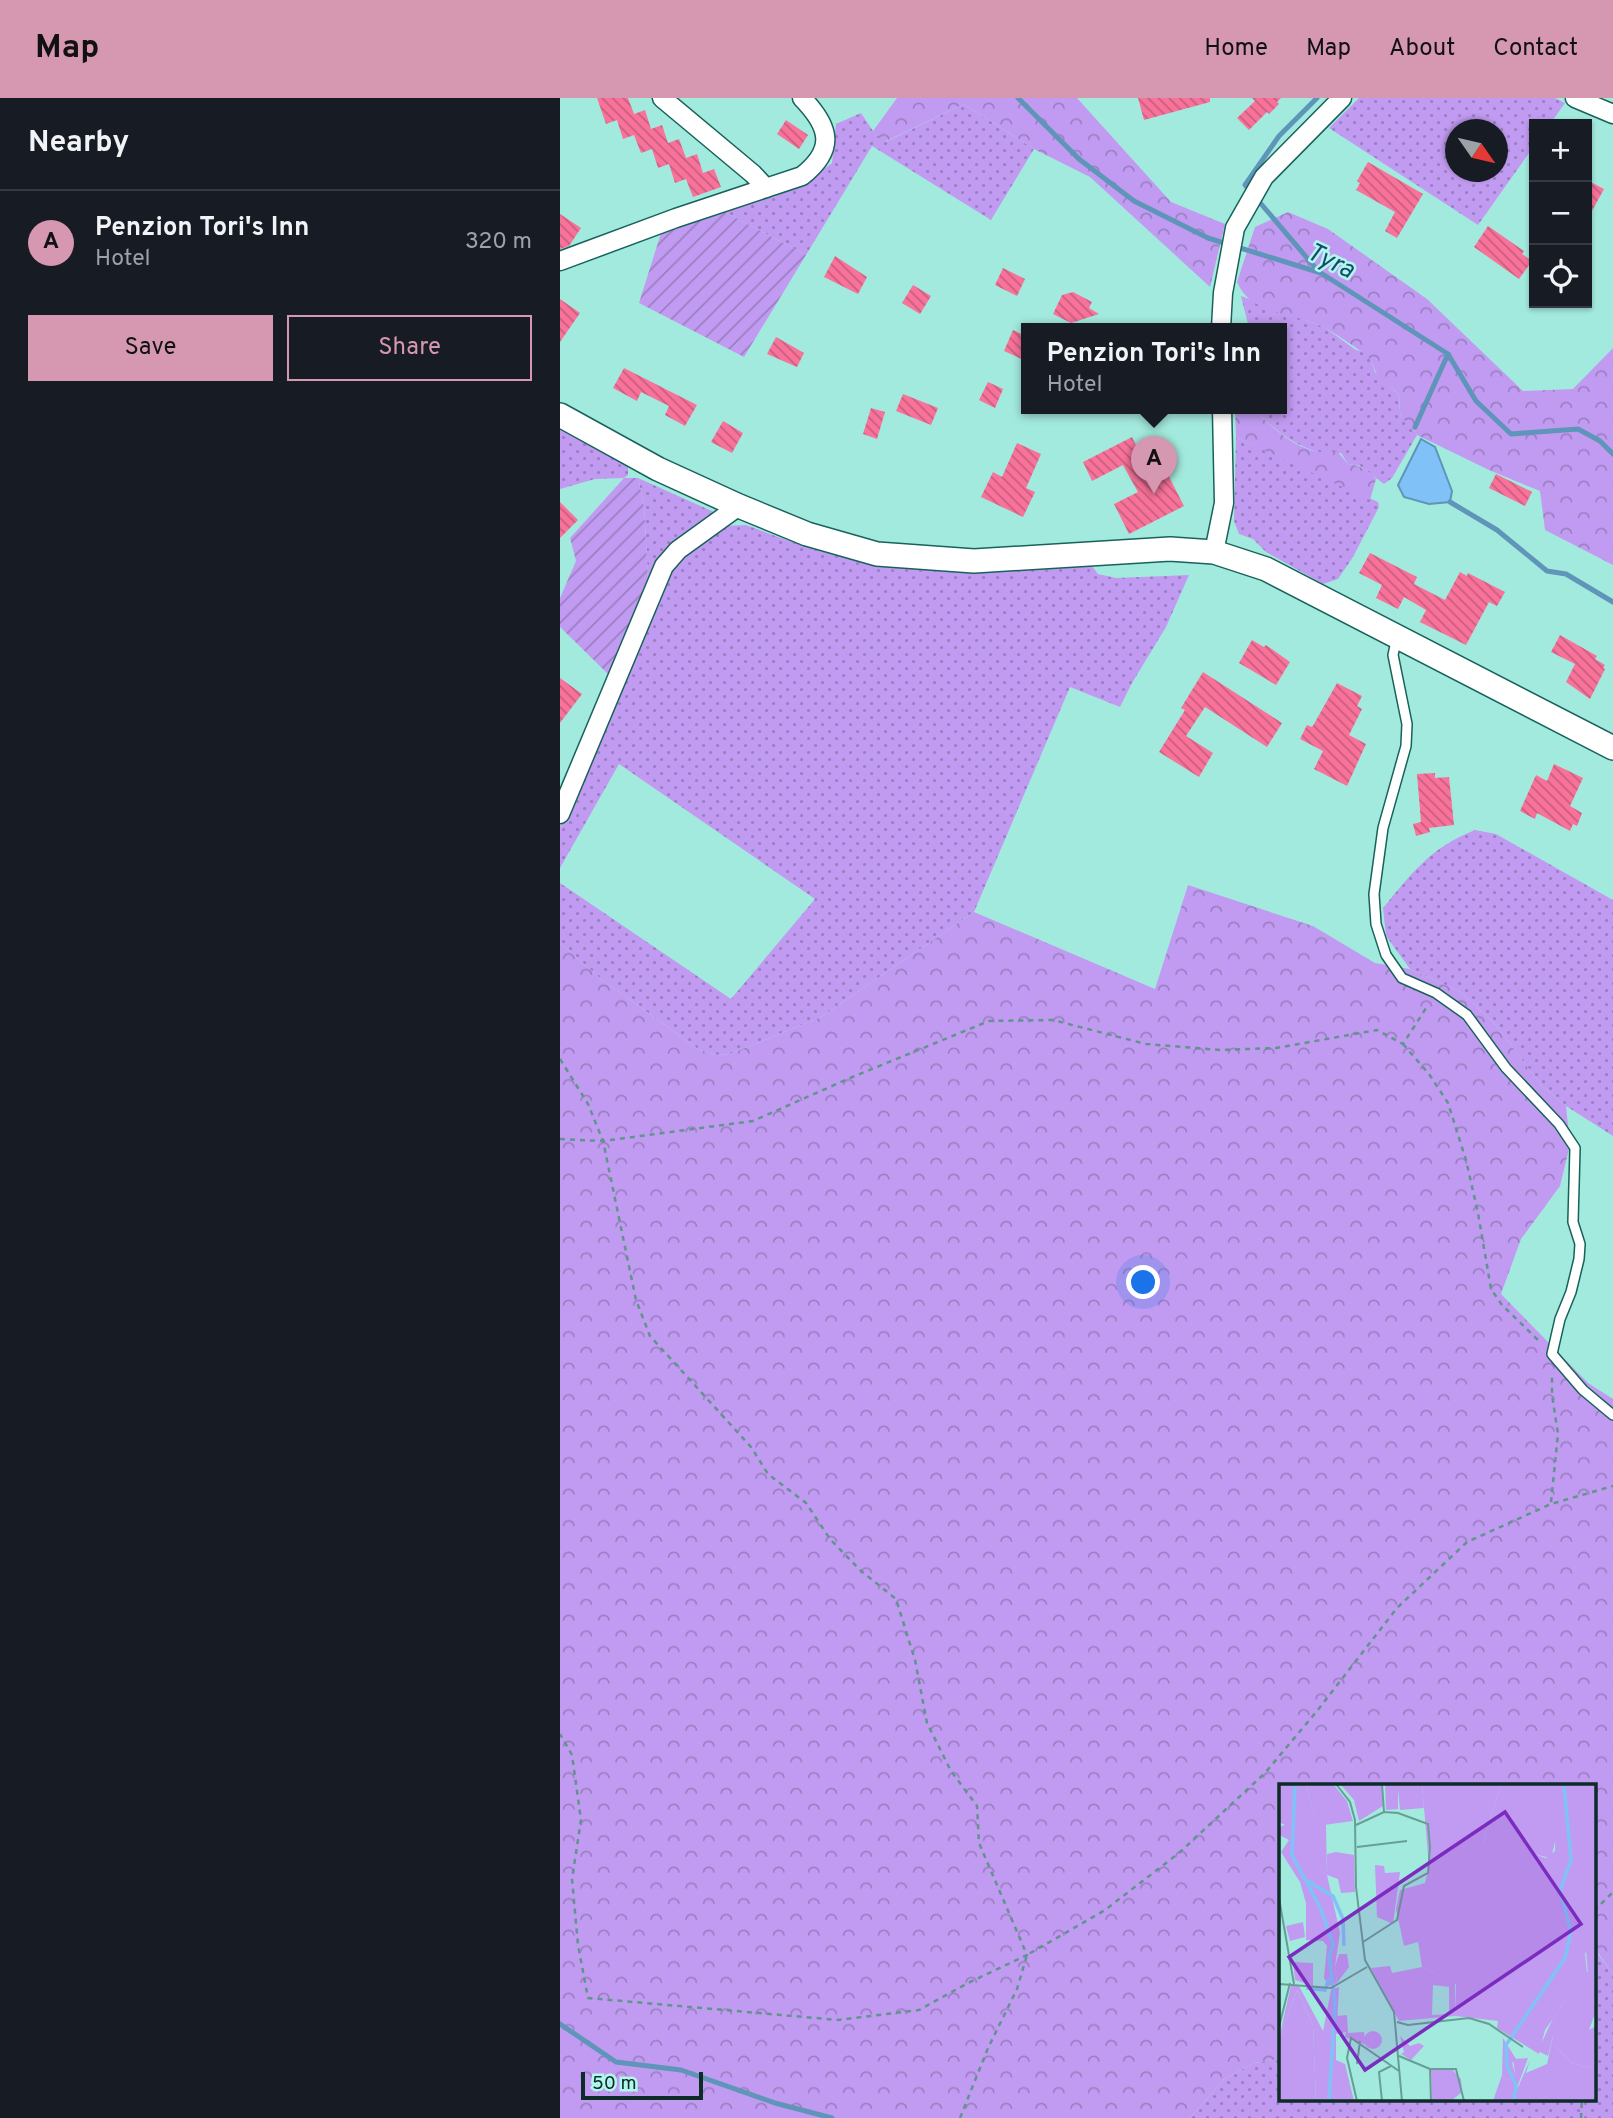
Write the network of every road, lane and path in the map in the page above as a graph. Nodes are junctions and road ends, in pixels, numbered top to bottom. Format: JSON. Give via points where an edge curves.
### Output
{"nodes":[{"id":1,"x":662,"y":98,"type":"edge"},
{"id":2,"x":802,"y":98,"type":"edge"},
{"id":3,"x":1342,"y":98,"type":"edge"},
{"id":4,"x":1575,"y":98,"type":"edge"},
{"id":5,"x":1613,"y":114,"type":"edge"},
{"id":6,"x":766,"y":188,"type":"junction"},
{"id":7,"x":560,"y":261,"type":"edge"},
{"id":8,"x":1221,"y":323,"type":"edge"},
{"id":9,"x":1222,"y":414,"type":"edge"},
{"id":10,"x":560,"y":415,"type":"edge"},
{"id":11,"x":739,"y":506,"type":"junction"},
{"id":12,"x":1214,"y":552,"type":"junction"},
{"id":13,"x":1397,"y":636,"type":"junction"},
{"id":14,"x":1613,"y":748,"type":"edge"},
{"id":15,"x":560,"y":814,"type":"edge"},
{"id":16,"x":1436,"y":993,"type":"junction"},
{"id":17,"x":1403,"y":1044,"type":"junction"},
{"id":18,"x":560,"y":1059,"type":"edge"},
{"id":19,"x":560,"y":1139,"type":"edge"},
{"id":20,"x":603,"y":1141,"type":"junction"},
{"id":21,"x":1552,"y":1354,"type":"junction"},
{"id":22,"x":1613,"y":1415,"type":"edge"},
{"id":23,"x":1613,"y":1486,"type":"edge"},
{"id":24,"x":1551,"y":1504,"type":"junction"},
{"id":25,"x":560,"y":1734,"type":"edge"},
{"id":26,"x":1613,"y":1892,"type":"edge"},
{"id":27,"x":1596,"y":1909,"type":"edge"},
{"id":28,"x":1027,"y":1955,"type":"junction"},
{"id":29,"x":1582,"y":2100,"type":"edge"},
{"id":30,"x":960,"y":2118,"type":"edge"},
{"id":31,"x":1581,"y":2118,"type":"edge"}],
"edges":[{"from":1,"to":6,"type":"street"},
{"from":2,"to":6,"type":"street","via":[[817,114],[826,140],[824,151],[802,176]]},
{"from":3,"to":8,"type":"street","via":[[1264,177],[1235,228]]},
{"from":4,"to":5,"type":"street"},
{"from":6,"to":7,"type":"street"},
{"from":9,"to":12,"type":"street","via":[[1224,503]]},
{"from":10,"to":11,"type":"street","via":[[658,469]]},
{"from":11,"to":12,"type":"street","via":[[807,534],[877,554],[974,561],[1170,549]]},
{"from":11,"to":15,"type":"street","via":[[678,550],[664,566]]},
{"from":12,"to":13,"type":"street","via":[[1266,569]]},
{"from":13,"to":14,"type":"street"},
{"from":13,"to":16,"type":"lane","via":[[1393,655],[1407,724],[1406,746],[1383,828],[1374,894],[1376,924],[1386,955],[1402,978]]},
{"from":16,"to":17,"type":"path"},
{"from":16,"to":21,"type":"lane","via":[[1467,1015],[1575,1148],[1573,1222],[1579,1259]]},
{"from":17,"to":20,"type":"path","via":[[1377,1030],[1276,1048],[1221,1050],[1146,1044],[1053,1020],[989,1021],[753,1121]]},
{"from":17,"to":21,"type":"path","via":[[1448,1103],[1466,1160],[1491,1289]]},
{"from":18,"to":20,"type":"path","via":[[589,1104]]},
{"from":19,"to":20,"type":"path"},
{"from":20,"to":28,"type":"path","via":[[635,1300],[650,1336],[751,1447],[768,1474],[806,1503],[830,1539],[896,1599],[915,1660],[927,1723],[951,1771],[977,1806],[979,1843]]},
{"from":21,"to":22,"type":"lane","via":[[1583,1390]]},
{"from":21,"to":24,"type":"path","via":[[1558,1434]]},
{"from":23,"to":24,"type":"path"},
{"from":24,"to":28,"type":"path","via":[[1466,1542],[1397,1608],[1265,1773],[1179,1853],[1105,1910]]},
{"from":25,"to":28,"type":"path","via":[[572,1755],[581,1820],[572,1879],[588,1998],[838,2020],[919,2010]]},
{"from":26,"to":27,"type":"path"},
{"from":28,"to":30,"type":"path","via":[[1017,1989]]},
{"from":29,"to":31,"type":"path"}]}
